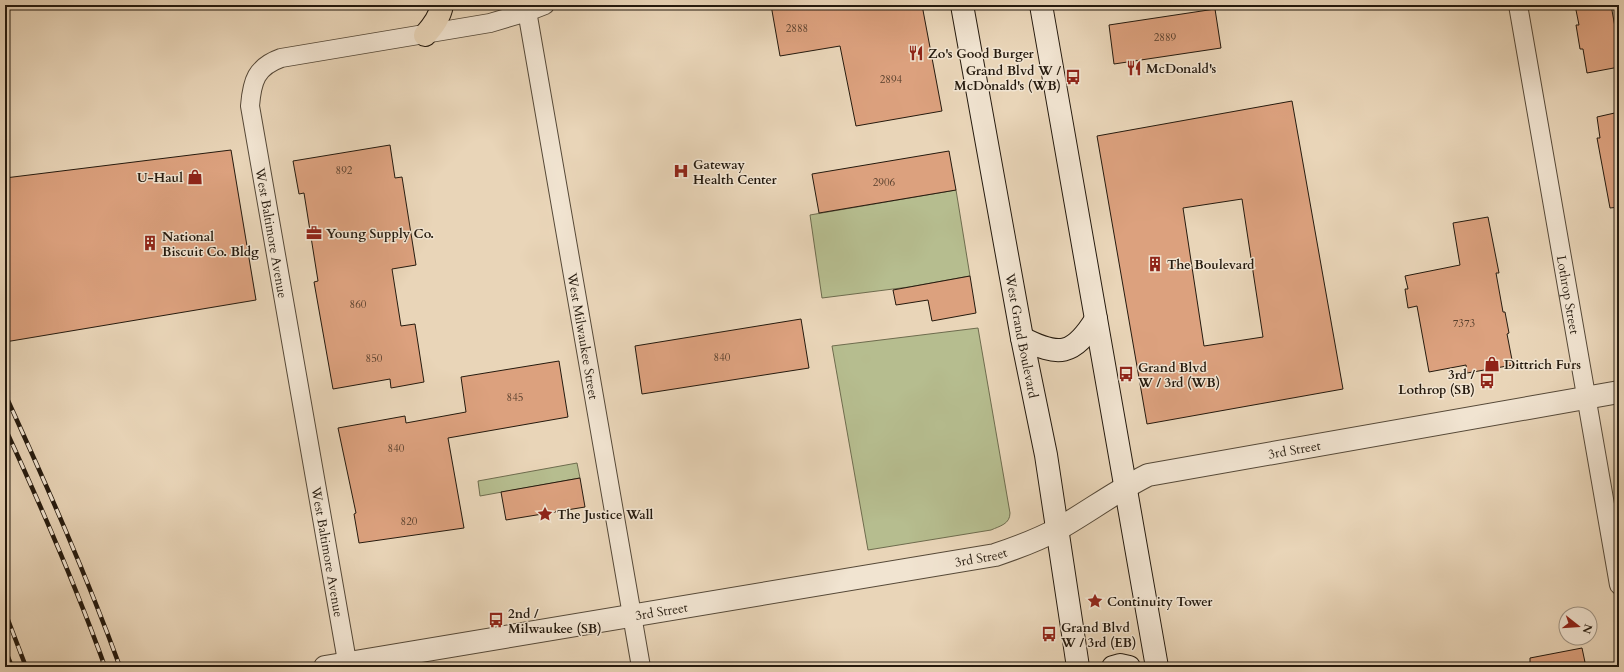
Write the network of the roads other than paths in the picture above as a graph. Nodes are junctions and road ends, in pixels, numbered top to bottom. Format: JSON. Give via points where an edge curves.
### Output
{"nodes":[{"id":1,"x":442,"y":5,"type":"edge"},
{"id":2,"x":545,"y":5,"type":"edge"},
{"id":3,"x":962,"y":5,"type":"edge"},
{"id":4,"x":1041,"y":5,"type":"edge"},
{"id":5,"x":1518,"y":5,"type":"edge"},
{"id":6,"x":526,"y":9,"type":"edge"},
{"id":7,"x":425,"y":35,"type":"junction"},
{"id":8,"x":1096,"y":319,"type":"junction"},
{"id":9,"x":1022,"y":338,"type":"junction"},
{"id":10,"x":1619,"y":392,"type":"edge"},
{"id":11,"x":1586,"y":397,"type":"junction"},
{"id":12,"x":1125,"y":486,"type":"junction"},
{"id":13,"x":1058,"y":529,"type":"junction"},
{"id":14,"x":1619,"y":585,"type":"edge"},
{"id":15,"x":632,"y":615,"type":"junction"},
{"id":16,"x":348,"y":665,"type":"edge"},
{"id":17,"x":325,"y":667,"type":"edge"},
{"id":18,"x":641,"y":667,"type":"edge"},
{"id":19,"x":1078,"y":667,"type":"edge"},
{"id":20,"x":1113,"y":667,"type":"edge"},
{"id":21,"x":1129,"y":667,"type":"edge"},
{"id":22,"x":1157,"y":667,"type":"edge"}],
"edges":[{"from":1,"to":7,"type":"highway","via":[[441,12]]},
{"from":2,"to":6,"type":"street","name":"West Baltimore Avenue"},
{"from":3,"to":9,"type":"main road","name":"West Grand Boulevard"},
{"from":4,"to":8,"type":"main road"},
{"from":5,"to":11,"type":"street","name":"Lothrop Street"},
{"from":6,"to":7,"type":"street","name":"West Baltimore Avenue","via":[[490,23]]},
{"from":6,"to":15,"type":"street","name":"West Milwaukee Street"},
{"from":7,"to":16,"type":"street","name":"West Baltimore Avenue","via":[[281,58],[262,68],[254,79],[251,92],[250,106]]},
{"from":8,"to":9,"type":"main road","via":[[1086,335],[1072,346],[1060,351],[1041,348]]},
{"from":8,"to":12,"type":"main road"},
{"from":9,"to":13,"type":"main road","name":"West Grand Boulevard"},
{"from":10,"to":11,"type":"main road","name":"3rd Street"},
{"from":11,"to":12,"type":"main road","name":"3rd Street","via":[[1148,475]]},
{"from":11,"to":14,"type":"street","name":"Lothrop Street"},
{"from":12,"to":13,"type":"main road","name":"3rd Street"},
{"from":12,"to":22,"type":"main road"},
{"from":13,"to":15,"type":"main road","name":"3rd Street","via":[[1025,545],[995,555]]},
{"from":13,"to":19,"type":"main road","name":"West Grand Boulevard"},
{"from":15,"to":16,"type":"main road","name":"3rd Street"},
{"from":15,"to":18,"type":"street","name":"West Milwaukee Street"},
{"from":16,"to":17,"type":"main road","name":"3rd Street"},
{"from":20,"to":21,"type":"main road"}]}
